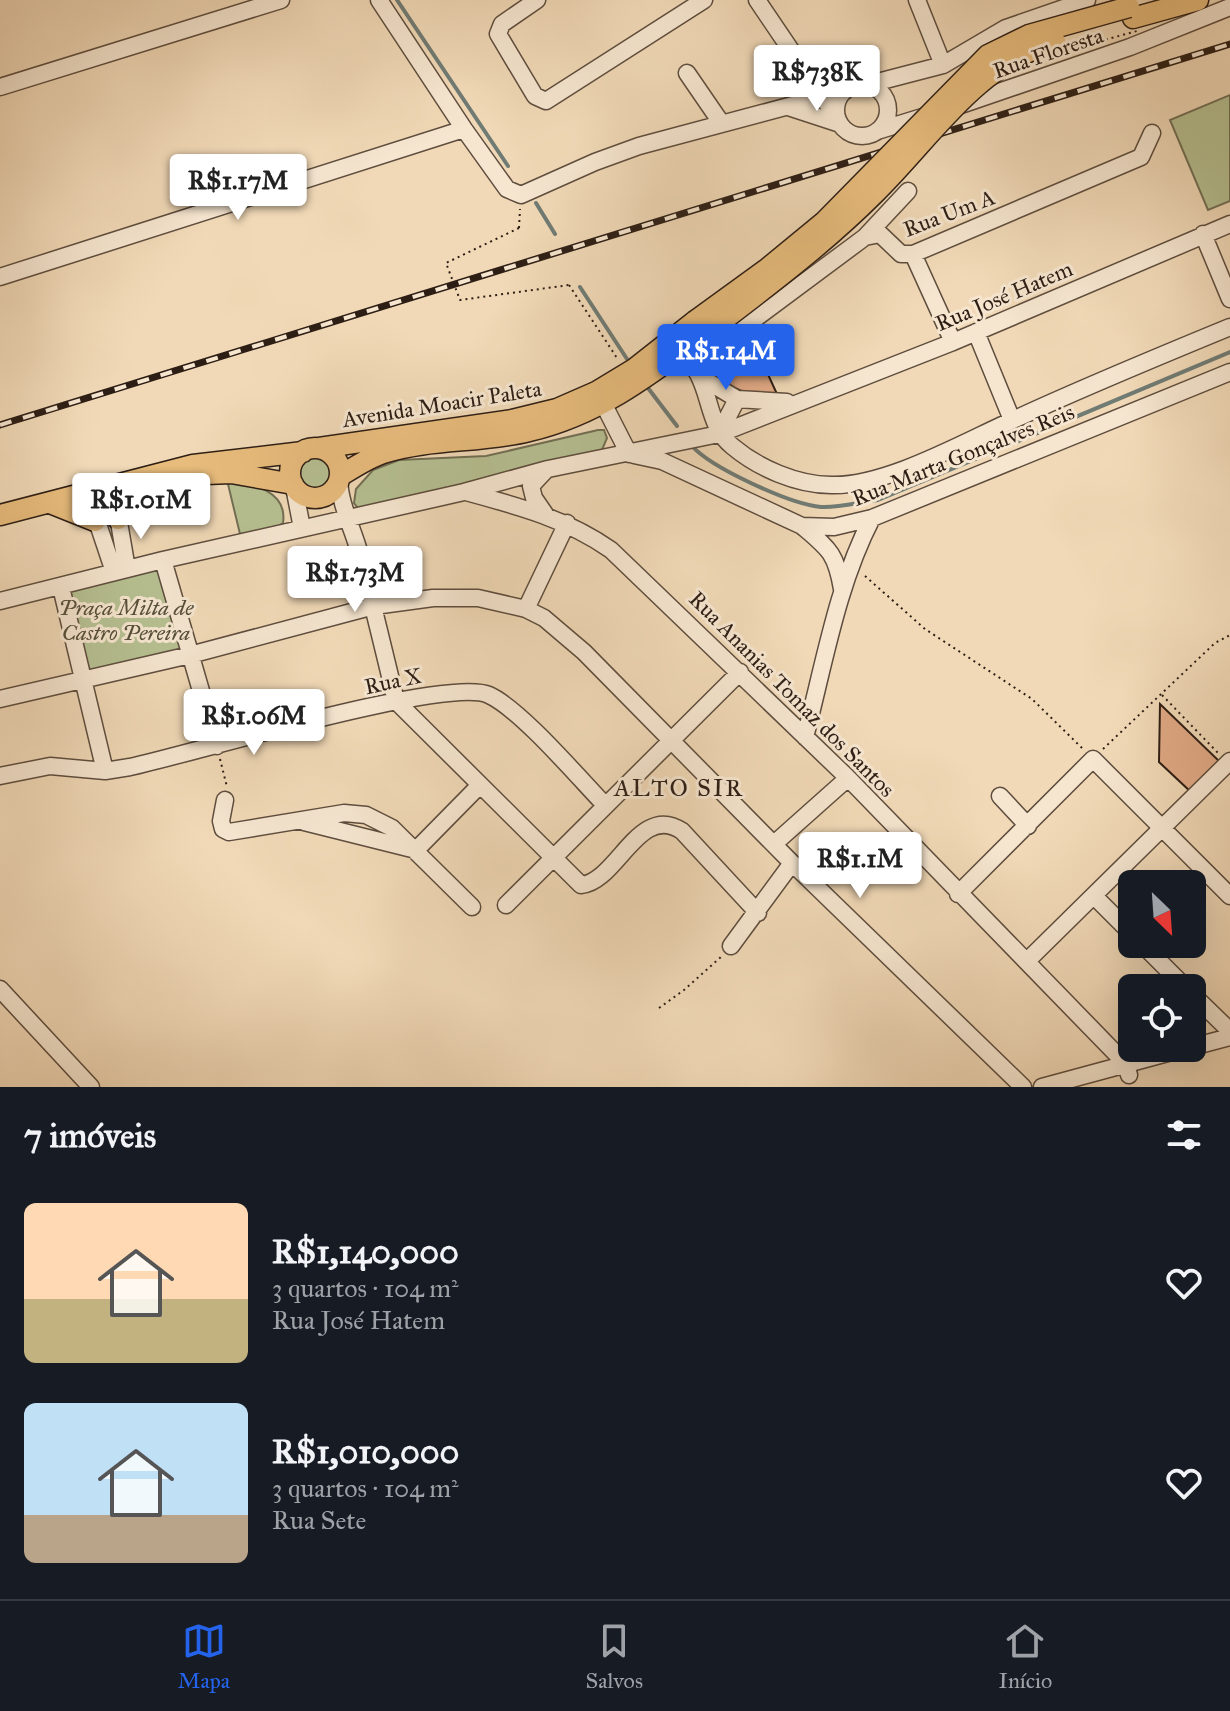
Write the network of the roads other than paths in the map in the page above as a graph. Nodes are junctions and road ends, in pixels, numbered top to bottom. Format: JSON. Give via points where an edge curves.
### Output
{"nodes":[{"id":1,"x":281,"y":0,"type":"edge"},
{"id":2,"x":379,"y":0,"type":"edge"},
{"id":3,"x":537,"y":0,"type":"edge"},
{"id":4,"x":704,"y":0,"type":"edge"},
{"id":5,"x":757,"y":0,"type":"edge"},
{"id":6,"x":917,"y":0,"type":"edge"},
{"id":7,"x":1087,"y":0,"type":"edge"},
{"id":8,"x":1154,"y":0,"type":"edge"},
{"id":9,"x":1198,"y":0,"type":"edge"},
{"id":10,"x":1230,"y":7,"type":"edge"},
{"id":11,"x":1131,"y":13,"type":"junction"},
{"id":12,"x":943,"y":65,"type":"junction"},
{"id":13,"x":687,"y":73,"type":"dead end"},
{"id":14,"x":866,"y":85,"type":"junction"},
{"id":15,"x":0,"y":87,"type":"edge"},
{"id":16,"x":845,"y":91,"type":"junction"},
{"id":17,"x":821,"y":97,"type":"junction"},
{"id":18,"x":786,"y":107,"type":"junction"},
{"id":19,"x":838,"y":120,"type":"junction"},
{"id":20,"x":722,"y":124,"type":"junction"},
{"id":21,"x":464,"y":129,"type":"junction"},
{"id":22,"x":877,"y":131,"type":"junction"},
{"id":23,"x":1152,"y":133,"type":"dead end"},
{"id":24,"x":908,"y":191,"type":"dead end"},
{"id":25,"x":1230,"y":224,"type":"edge"},
{"id":26,"x":1203,"y":234,"type":"junction"},
{"id":27,"x":865,"y":237,"type":"junction"},
{"id":28,"x":913,"y":254,"type":"junction"},
{"id":29,"x":0,"y":277,"type":"edge"},
{"id":30,"x":1230,"y":299,"type":"edge"},
{"id":31,"x":1230,"y":327,"type":"edge"},
{"id":32,"x":700,"y":328,"type":"junction"},
{"id":33,"x":976,"y":332,"type":"junction"},
{"id":34,"x":953,"y":342,"type":"junction"},
{"id":35,"x":681,"y":352,"type":"junction"},
{"id":36,"x":697,"y":372,"type":"junction"},
{"id":37,"x":1230,"y":372,"type":"edge"},
{"id":38,"x":737,"y":399,"type":"junction"},
{"id":39,"x":793,"y":403,"type":"junction"},
{"id":40,"x":604,"y":405,"type":"junction"},
{"id":41,"x":1012,"y":420,"type":"junction"},
{"id":42,"x":719,"y":434,"type":"junction"},
{"id":43,"x":311,"y":450,"type":"junction"},
{"id":44,"x":629,"y":454,"type":"junction"},
{"id":45,"x":548,"y":469,"type":"junction"},
{"id":46,"x":157,"y":477,"type":"junction"},
{"id":47,"x":339,"y":478,"type":"junction"},
{"id":48,"x":113,"y":487,"type":"junction"},
{"id":49,"x":464,"y":492,"type":"junction"},
{"id":50,"x":88,"y":494,"type":"junction"},
{"id":51,"x":295,"y":496,"type":"junction"},
{"id":52,"x":50,"y":503,"type":"junction"},
{"id":53,"x":0,"y":515,"type":"edge"},
{"id":54,"x":546,"y":515,"type":"junction"},
{"id":55,"x":350,"y":518,"type":"junction"},
{"id":56,"x":872,"y":518,"type":"junction"},
{"id":57,"x":118,"y":519,"type":"junction"},
{"id":58,"x":95,"y":521,"type":"junction"},
{"id":59,"x":567,"y":523,"type":"junction"},
{"id":60,"x":802,"y":526,"type":"junction"},
{"id":61,"x":302,"y":528,"type":"junction"},
{"id":62,"x":277,"y":535,"type":"junction"},
{"id":63,"x":163,"y":560,"type":"junction"},
{"id":64,"x":120,"y":570,"type":"junction"},
{"id":65,"x":61,"y":587,"type":"junction"},
{"id":66,"x":842,"y":594,"type":"junction"},
{"id":67,"x":0,"y":601,"type":"edge"},
{"id":68,"x":374,"y":606,"type":"junction"},
{"id":69,"x":526,"y":609,"type":"junction"},
{"id":70,"x":190,"y":655,"type":"junction"},
{"id":71,"x":740,"y":672,"type":"junction"},
{"id":72,"x":84,"y":680,"type":"junction"},
{"id":73,"x":0,"y":699,"type":"edge"},
{"id":74,"x":396,"y":701,"type":"junction"},
{"id":75,"x":805,"y":737,"type":"junction"},
{"id":76,"x":671,"y":739,"type":"junction"},
{"id":77,"x":217,"y":746,"type":"junction"},
{"id":78,"x":1229,"y":763,"type":"edge"},
{"id":79,"x":105,"y":771,"type":"junction"},
{"id":80,"x":0,"y":776,"type":"edge"},
{"id":81,"x":848,"y":778,"type":"junction"},
{"id":82,"x":480,"y":785,"type":"junction"},
{"id":83,"x":226,"y":794,"type":"road end"},
{"id":84,"x":1000,"y":796,"type":"dead end"},
{"id":85,"x":604,"y":804,"type":"junction"},
{"id":86,"x":1028,"y":826,"type":"junction"},
{"id":87,"x":1164,"y":828,"type":"junction"},
{"id":88,"x":775,"y":843,"type":"junction"},
{"id":89,"x":416,"y":850,"type":"junction"},
{"id":90,"x":553,"y":857,"type":"junction"},
{"id":91,"x":792,"y":863,"type":"junction"},
{"id":92,"x":958,"y":894,"type":"junction"},
{"id":93,"x":1094,"y":896,"type":"junction"},
{"id":94,"x":1230,"y":896,"type":"edge"},
{"id":95,"x":506,"y":905,"type":"dead end"},
{"id":96,"x":472,"y":907,"type":"dead end"},
{"id":97,"x":758,"y":913,"type":"junction"},
{"id":98,"x":1118,"y":920,"type":"edge"},
{"id":99,"x":731,"y":946,"type":"road end"},
{"id":100,"x":1156,"y":958,"type":"edge"},
{"id":101,"x":1027,"y":961,"type":"junction"},
{"id":102,"x":1172,"y":974,"type":"edge"},
{"id":103,"x":0,"y":989,"type":"edge"},
{"id":104,"x":1206,"y":1009,"type":"edge"},
{"id":105,"x":1230,"y":1034,"type":"edge"},
{"id":106,"x":1206,"y":1042,"type":"edge"},
{"id":107,"x":1147,"y":1062,"type":"edge"},
{"id":108,"x":1127,"y":1069,"type":"junction"},
{"id":109,"x":91,"y":1087,"type":"edge"},
{"id":110,"x":1023,"y":1087,"type":"edge"},
{"id":111,"x":1042,"y":1087,"type":"edge"}],
"edges":[{"from":1,"to":15,"type":"street"},
{"from":2,"to":21,"type":"street"},
{"from":3,"to":4,"type":"street","via":[[502,24],[498,34],[535,96],[546,101]]},
{"from":5,"to":17,"type":"street"},
{"from":6,"to":12,"type":"street"},
{"from":7,"to":12,"type":"street","name":"Rua Floresta","via":[[1006,28]]},
{"from":8,"to":11,"type":"main road","name":"Avenida Moacir Paleta"},
{"from":9,"to":11,"type":"main road","name":"Avenida Moacir Paleta"},
{"from":10,"to":22,"type":"street","name":"Rua Floresta","via":[[996,95]]},
{"from":11,"to":32,"type":"main road","name":"Avenida Moacir Paleta","bridge":true,"via":[[1007,61],[973,87],[831,234]]},
{"from":12,"to":14,"type":"street","name":"Rua Floresta"},
{"from":13,"to":20,"type":"street"},
{"from":14,"to":16,"type":"street","name":"Rua Floresta"},
{"from":14,"to":22,"type":"street","via":[[881,93],[888,108]]},
{"from":16,"to":17,"type":"street","name":"Rua Floresta"},
{"from":16,"to":19,"type":"street","via":[[839,98]]},
{"from":17,"to":18,"type":"street","name":"Rua Floresta"},
{"from":17,"to":19,"type":"street"},
{"from":18,"to":19,"type":"street","name":"Rua Floresta"},
{"from":18,"to":20,"type":"street","name":"Rua Floresta"},
{"from":19,"to":22,"type":"street","name":"Rua Floresta","via":[[861,136]]},
{"from":20,"to":21,"type":"street","name":"Rua Floresta","via":[[611,156],[521,195],[509,191]]},
{"from":21,"to":29,"type":"street"},
{"from":23,"to":28,"type":"street","name":"Rua Um A","via":[[1141,157]]},
{"from":24,"to":27,"type":"street"},
{"from":25,"to":26,"type":"street","name":"Rua José Hatem"},
{"from":26,"to":30,"type":"street"},
{"from":26,"to":33,"type":"street","name":"Rua José Hatem"},
{"from":27,"to":28,"type":"street","name":"Rua Um A","via":[[880,234],[901,254]]},
{"from":27,"to":36,"type":"street","via":[[713,350]]},
{"from":28,"to":34,"type":"street"},
{"from":31,"to":41,"type":"street","name":"Rua Marta Gonçalves Reis"},
{"from":32,"to":35,"type":"main road","name":"Avenida Moacir Paleta"},
{"from":32,"to":43,"type":"main road","name":"Avenida Moacir Paleta","via":[[596,392],[557,409]]},
{"from":33,"to":34,"type":"street","name":"Rua José Hatem"},
{"from":33,"to":41,"type":"street"},
{"from":34,"to":39,"type":"street","name":"Rua José Hatem"},
{"from":35,"to":36,"type":"street"},
{"from":35,"to":40,"type":"main road","name":"Avenida Moacir Paleta"},
{"from":36,"to":38,"type":"street","name":"Rua José Hatem"},
{"from":36,"to":42,"type":"street"},
{"from":37,"to":56,"type":"street","name":"Rua Marta Gonçalves Reis"},
{"from":38,"to":39,"type":"street","name":"Rua José Hatem"},
{"from":38,"to":42,"type":"street"},
{"from":39,"to":42,"type":"street","name":"Rua José Hatem"},
{"from":40,"to":44,"type":"street"},
{"from":40,"to":47,"type":"main road","name":"Avenida Moacir Paleta","via":[[527,432],[382,453]]},
{"from":41,"to":42,"type":"street","name":"Rua Marta Gonçalves Reis","via":[[874,479],[834,486],[801,482],[758,463]]},
{"from":42,"to":44,"type":"street","name":"Rua José Hatem"},
{"from":43,"to":46,"type":"main road","name":"Avenida Moacir Paleta","via":[[215,462]]},
{"from":43,"to":47,"type":"main road","name":"Avenida Moacir Paleta","via":[[333,455]]},
{"from":43,"to":51,"type":"main road","via":[[291,469]]},
{"from":44,"to":45,"type":"street","name":"Rua José Hatem"},
{"from":44,"to":60,"type":"street","name":"Rua Marta Gonçalves Reis","via":[[662,461]]},
{"from":45,"to":49,"type":"street","name":"Rua José Hatem"},
{"from":45,"to":54,"type":"street","via":[[531,486]]},
{"from":46,"to":48,"type":"main road","name":"Avenida Moacir Paleta"},
{"from":46,"to":51,"type":"main road","name":"Avenida Moacir Paleta","via":[[246,475]]},
{"from":46,"to":57,"type":"main road"},
{"from":47,"to":51,"type":"main road","name":"Avenida Moacir Paleta","via":[[330,493]]},
{"from":47,"to":55,"type":"street"},
{"from":48,"to":50,"type":"main road","name":"Avenida Moacir Paleta"},
{"from":48,"to":57,"type":"street"},
{"from":49,"to":54,"type":"street","name":"Rua Ananias Tomaz dos Santos"},
{"from":49,"to":55,"type":"street","name":"Rua José Hatem"},
{"from":50,"to":52,"type":"main road","name":"Avenida Moacir Paleta"},
{"from":50,"to":58,"type":"street"},
{"from":51,"to":61,"type":"street"},
{"from":51,"to":62,"type":"street","via":[[290,527]]},
{"from":52,"to":53,"type":"main road","name":"Avenida Moacir Paleta"},
{"from":52,"to":58,"type":"main road"},
{"from":54,"to":59,"type":"street","name":"Rua Ananias Tomaz dos Santos"},
{"from":55,"to":61,"type":"street","name":"Rua José Hatem"},
{"from":55,"to":68,"type":"street"},
{"from":56,"to":60,"type":"street","name":"Rua Marta Gonçalves Reis","via":[[834,527]]},
{"from":56,"to":66,"type":"street"},
{"from":57,"to":64,"type":"street"},
{"from":58,"to":64,"type":"street"},
{"from":59,"to":69,"type":"street"},
{"from":59,"to":71,"type":"street","name":"Rua Ananias Tomaz dos Santos","via":[[611,550]]},
{"from":60,"to":66,"type":"street","via":[[837,562]]},
{"from":61,"to":62,"type":"street","name":"Rua José Hatem"},
{"from":62,"to":63,"type":"street","name":"Rua José Hatem"},
{"from":63,"to":64,"type":"street","name":"Rua José Hatem"},
{"from":63,"to":70,"type":"street"},
{"from":64,"to":65,"type":"street","name":"Rua José Hatem"},
{"from":65,"to":67,"type":"street","name":"Rua José Hatem"},
{"from":65,"to":72,"type":"street"},
{"from":66,"to":75,"type":"street"},
{"from":68,"to":69,"type":"street","via":[[478,598]]},
{"from":68,"to":70,"type":"street"},
{"from":68,"to":74,"type":"street"},
{"from":69,"to":76,"type":"street","via":[[584,652]]},
{"from":70,"to":72,"type":"street"},
{"from":70,"to":77,"type":"street"},
{"from":71,"to":75,"type":"street","name":"Rua Ananias Tomaz dos Santos"},
{"from":71,"to":76,"type":"street"},
{"from":72,"to":73,"type":"street"},
{"from":72,"to":79,"type":"street"},
{"from":74,"to":77,"type":"street","name":"Rua X"},
{"from":74,"to":82,"type":"street"},
{"from":74,"to":85,"type":"street","name":"Rua X","via":[[485,693],[512,710]]},
{"from":75,"to":81,"type":"street","name":"Rua Ananias Tomaz dos Santos"},
{"from":76,"to":85,"type":"street"},
{"from":76,"to":88,"type":"street"},
{"from":77,"to":79,"type":"street","name":"Rua X"},
{"from":78,"to":87,"type":"street"},
{"from":79,"to":80,"type":"street","via":[[67,765]]},
{"from":81,"to":88,"type":"street"},
{"from":81,"to":92,"type":"street","name":"Rua Ananias Tomaz dos Santos"},
{"from":82,"to":89,"type":"street"},
{"from":82,"to":90,"type":"street"},
{"from":83,"to":89,"type":"street","via":[[221,821],[229,832],[303,821]]},
{"from":84,"to":86,"type":"street"},
{"from":85,"to":90,"type":"street"},
{"from":86,"to":87,"type":"street","via":[[1093,759]]},
{"from":86,"to":92,"type":"street"},
{"from":87,"to":93,"type":"street"},
{"from":87,"to":94,"type":"street"},
{"from":88,"to":91,"type":"street"},
{"from":89,"to":96,"type":"street"},
{"from":90,"to":95,"type":"street"},
{"from":90,"to":97,"type":"street","via":[[581,885],[590,884],[642,834],[671,824]]},
{"from":91,"to":97,"type":"street"},
{"from":91,"to":110,"type":"street"},
{"from":92,"to":101,"type":"street","name":"Rua Ananias Tomaz dos Santos"},
{"from":93,"to":98,"type":"street"},
{"from":93,"to":101,"type":"street"},
{"from":97,"to":99,"type":"street"},
{"from":100,"to":102,"type":"street"},
{"from":101,"to":108,"type":"street","name":"Rua Ananias Tomaz dos Santos"},
{"from":103,"to":109,"type":"street"},
{"from":104,"to":105,"type":"street"},
{"from":105,"to":106,"type":"street"},
{"from":107,"to":108,"type":"street"},
{"from":108,"to":111,"type":"street"}]}
